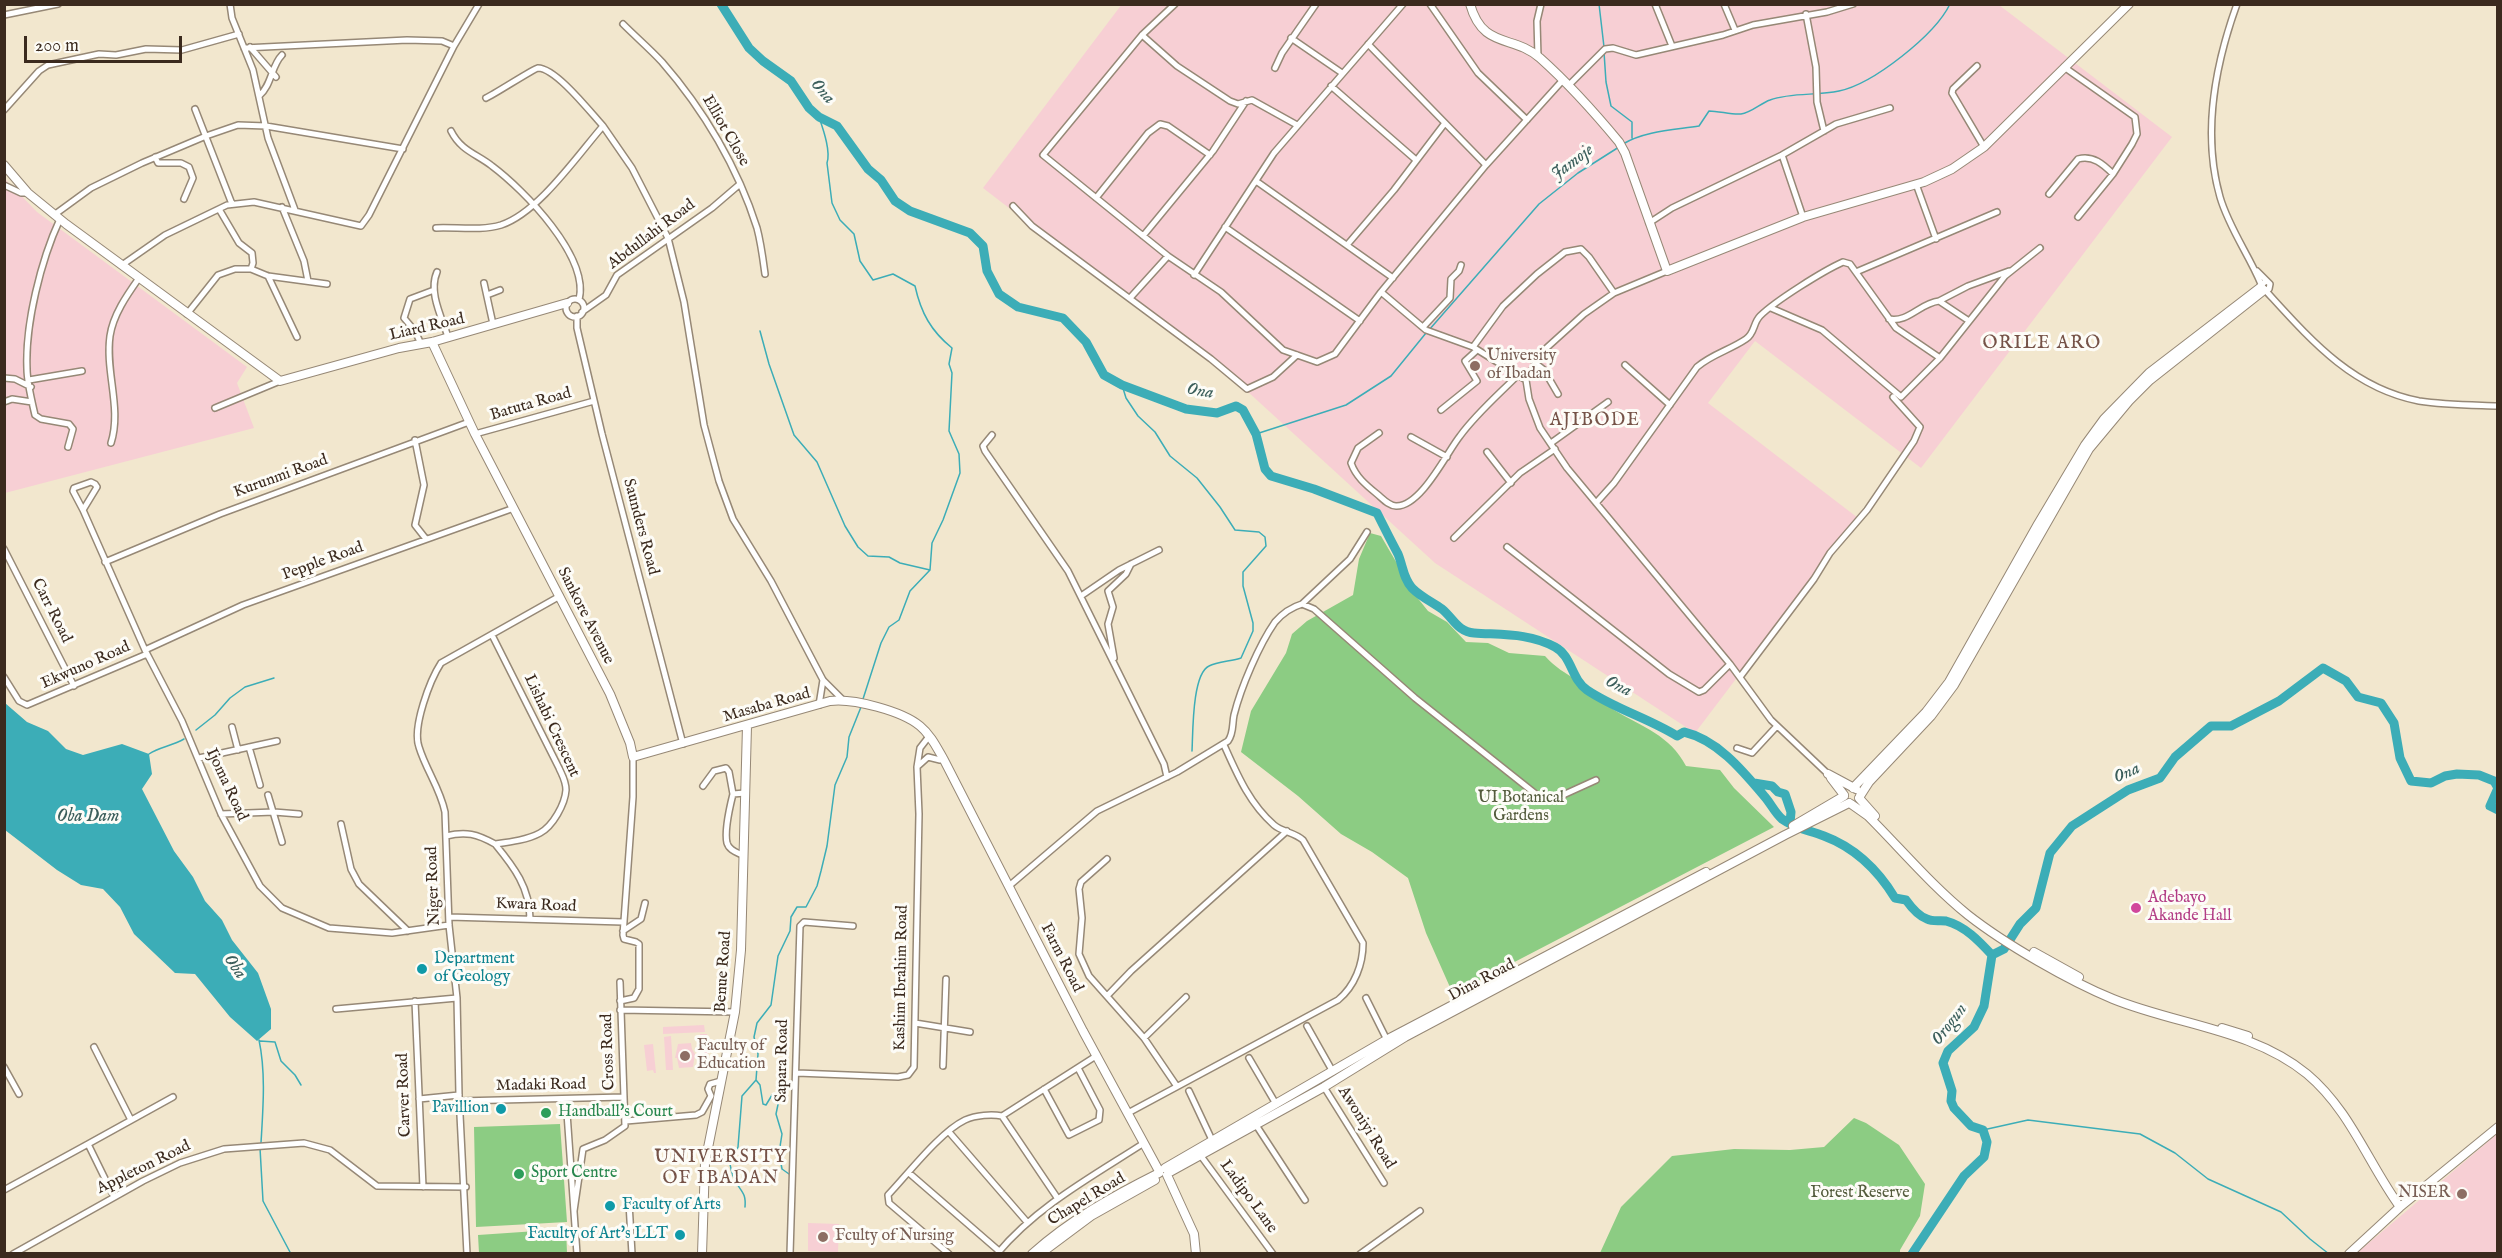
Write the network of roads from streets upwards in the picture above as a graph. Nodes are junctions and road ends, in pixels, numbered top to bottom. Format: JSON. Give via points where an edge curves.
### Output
{"nodes":[{"id":1,"x":58,"y":4,"type":"edge"},
{"id":2,"x":230,"y":4,"type":"edge"},
{"id":3,"x":479,"y":4,"type":"edge"},
{"id":4,"x":1175,"y":4,"type":"edge"},
{"id":5,"x":1403,"y":4,"type":"edge"},
{"id":6,"x":1430,"y":4,"type":"edge"},
{"id":7,"x":1470,"y":4,"type":"edge"},
{"id":8,"x":1541,"y":4,"type":"edge"},
{"id":9,"x":1655,"y":4,"type":"edge"},
{"id":10,"x":1724,"y":4,"type":"edge"},
{"id":11,"x":1817,"y":4,"type":"edge"},
{"id":12,"x":1852,"y":4,"type":"edge"},
{"id":13,"x":2129,"y":4,"type":"edge"},
{"id":14,"x":2237,"y":4,"type":"edge"},
{"id":15,"x":1315,"y":5,"type":"edge"},
{"id":16,"x":1806,"y":14,"type":"junction"},
{"id":17,"x":1817,"y":14,"type":"junction"},
{"id":18,"x":4,"y":15,"type":"edge"},
{"id":19,"x":623,"y":24,"type":"dead end"},
{"id":20,"x":1735,"y":30,"type":"junction"},
{"id":21,"x":239,"y":34,"type":"junction"},
{"id":22,"x":1142,"y":35,"type":"junction"},
{"id":23,"x":1292,"y":38,"type":"junction"},
{"id":24,"x":1368,"y":44,"type":"junction"},
{"id":25,"x":454,"y":46,"type":"junction"},
{"id":26,"x":1672,"y":46,"type":"junction"},
{"id":27,"x":247,"y":48,"type":"junction"},
{"id":28,"x":282,"y":55,"type":"dead end"},
{"id":29,"x":1538,"y":57,"type":"junction"},
{"id":30,"x":1977,"y":66,"type":"dead end"},
{"id":31,"x":2064,"y":67,"type":"junction"},
{"id":32,"x":1275,"y":68,"type":"dead end"},
{"id":33,"x":1342,"y":74,"type":"junction"},
{"id":34,"x":274,"y":75,"type":"junction"},
{"id":35,"x":1565,"y":83,"type":"junction"},
{"id":36,"x":1331,"y":86,"type":"junction"},
{"id":37,"x":274,"y":89,"type":"dead end"},
{"id":38,"x":261,"y":94,"type":"junction"},
{"id":39,"x":486,"y":99,"type":"dead end"},
{"id":40,"x":1247,"y":100,"type":"junction"},
{"id":41,"x":1890,"y":108,"type":"dead end"},
{"id":42,"x":195,"y":109,"type":"dead end"},
{"id":43,"x":4,"y":110,"type":"edge"},
{"id":44,"x":1527,"y":120,"type":"junction"},
{"id":45,"x":1445,"y":123,"type":"junction"},
{"id":46,"x":1297,"y":125,"type":"junction"},
{"id":47,"x":266,"y":126,"type":"junction"},
{"id":48,"x":603,"y":126,"type":"junction"},
{"id":49,"x":450,"y":131,"type":"dead end"},
{"id":50,"x":1824,"y":131,"type":"junction"},
{"id":51,"x":206,"y":136,"type":"junction"},
{"id":52,"x":1984,"y":147,"type":"junction"},
{"id":53,"x":403,"y":149,"type":"junction"},
{"id":54,"x":1210,"y":155,"type":"junction"},
{"id":55,"x":1782,"y":155,"type":"junction"},
{"id":56,"x":155,"y":158,"type":"junction"},
{"id":57,"x":1416,"y":160,"type":"junction"},
{"id":58,"x":4,"y":165,"type":"edge"},
{"id":59,"x":1486,"y":165,"type":"junction"},
{"id":60,"x":2112,"y":174,"type":"junction"},
{"id":61,"x":1256,"y":181,"type":"junction"},
{"id":62,"x":740,"y":184,"type":"junction"},
{"id":63,"x":1916,"y":184,"type":"junction"},
{"id":64,"x":4,"y":185,"type":"edge"},
{"id":65,"x":28,"y":193,"type":"junction"},
{"id":66,"x":2049,"y":194,"type":"dead end"},
{"id":67,"x":1096,"y":198,"type":"junction"},
{"id":68,"x":184,"y":199,"type":"dead end"},
{"id":69,"x":232,"y":204,"type":"junction"},
{"id":70,"x":535,"y":205,"type":"junction"},
{"id":71,"x":1013,"y":206,"type":"dead end"},
{"id":72,"x":282,"y":207,"type":"junction"},
{"id":73,"x":219,"y":209,"type":"junction"},
{"id":74,"x":295,"y":210,"type":"junction"},
{"id":75,"x":1997,"y":212,"type":"dead end"},
{"id":76,"x":57,"y":217,"type":"junction"},
{"id":77,"x":1803,"y":217,"type":"junction"},
{"id":78,"x":2078,"y":217,"type":"dead end"},
{"id":79,"x":1649,"y":223,"type":"junction"},
{"id":80,"x":1225,"y":227,"type":"junction"},
{"id":81,"x":436,"y":228,"type":"dead end"},
{"id":82,"x":1143,"y":236,"type":"junction"},
{"id":83,"x":668,"y":238,"type":"junction"},
{"id":84,"x":1936,"y":239,"type":"junction"},
{"id":85,"x":1347,"y":245,"type":"junction"},
{"id":86,"x":2040,"y":248,"type":"dead end"},
{"id":87,"x":1168,"y":256,"type":"junction"},
{"id":88,"x":122,"y":265,"type":"junction"},
{"id":89,"x":1461,"y":265,"type":"dead end"},
{"id":90,"x":251,"y":269,"type":"junction"},
{"id":91,"x":1667,"y":271,"type":"junction"},
{"id":92,"x":2011,"y":271,"type":"junction"},
{"id":93,"x":437,"y":272,"type":"dead end"},
{"id":94,"x":1856,"y":272,"type":"junction"},
{"id":95,"x":765,"y":273,"type":"dead end"},
{"id":96,"x":1194,"y":275,"type":"junction"},
{"id":97,"x":268,"y":276,"type":"junction"},
{"id":98,"x":138,"y":278,"type":"junction"},
{"id":99,"x":1393,"y":278,"type":"junction"},
{"id":100,"x":308,"y":281,"type":"junction"},
{"id":101,"x":484,"y":283,"type":"dead end"},
{"id":102,"x":327,"y":284,"type":"dead end"},
{"id":103,"x":2264,"y":286,"type":"junction"},
{"id":104,"x":434,"y":290,"type":"junction"},
{"id":105,"x":500,"y":290,"type":"dead end"},
{"id":106,"x":1381,"y":292,"type":"junction"},
{"id":107,"x":1614,"y":293,"type":"junction"},
{"id":108,"x":488,"y":296,"type":"junction"},
{"id":109,"x":1130,"y":298,"type":"junction"},
{"id":110,"x":1939,"y":301,"type":"junction"},
{"id":111,"x":581,"y":302,"type":"junction"},
{"id":112,"x":567,"y":303,"type":"junction"},
{"id":113,"x":591,"y":306,"type":"junction"},
{"id":114,"x":1771,"y":308,"type":"junction"},
{"id":115,"x":187,"y":314,"type":"junction"},
{"id":116,"x":580,"y":314,"type":"junction"},
{"id":117,"x":1889,"y":319,"type":"junction"},
{"id":118,"x":1360,"y":321,"type":"junction"},
{"id":119,"x":1969,"y":321,"type":"junction"},
{"id":120,"x":493,"y":324,"type":"junction"},
{"id":121,"x":1423,"y":327,"type":"junction"},
{"id":122,"x":297,"y":337,"type":"dead end"},
{"id":123,"x":448,"y":337,"type":"junction"},
{"id":124,"x":432,"y":342,"type":"junction"},
{"id":125,"x":421,"y":344,"type":"junction"},
{"id":126,"x":1475,"y":349,"type":"junction"},
{"id":127,"x":1297,"y":355,"type":"junction"},
{"id":128,"x":1940,"y":358,"type":"junction"},
{"id":129,"x":1536,"y":363,"type":"junction"},
{"id":130,"x":1625,"y":365,"type":"dead end"},
{"id":131,"x":82,"y":371,"type":"dead end"},
{"id":132,"x":1517,"y":376,"type":"junction"},
{"id":133,"x":4,"y":378,"type":"edge"},
{"id":134,"x":29,"y":380,"type":"junction"},
{"id":135,"x":1526,"y":380,"type":"junction"},
{"id":136,"x":280,"y":381,"type":"junction"},
{"id":137,"x":31,"y":387,"type":"junction"},
{"id":138,"x":1558,"y":394,"type":"dead end"},
{"id":139,"x":1893,"y":397,"type":"dead end"},
{"id":140,"x":1901,"y":398,"type":"junction"},
{"id":141,"x":594,"y":401,"type":"junction"},
{"id":142,"x":4,"y":402,"type":"edge"},
{"id":143,"x":32,"y":402,"type":"junction"},
{"id":144,"x":1608,"y":402,"type":"dead end"},
{"id":145,"x":1670,"y":405,"type":"junction"},
{"id":146,"x":1902,"y":406,"type":"junction"},
{"id":147,"x":2498,"y":406,"type":"edge"},
{"id":148,"x":215,"y":408,"type":"dead end"},
{"id":149,"x":1441,"y":410,"type":"dead end"},
{"id":150,"x":469,"y":422,"type":"junction"},
{"id":151,"x":1379,"y":433,"type":"dead end"},
{"id":152,"x":475,"y":434,"type":"junction"},
{"id":153,"x":992,"y":435,"type":"dead end"},
{"id":154,"x":1411,"y":437,"type":"dead end"},
{"id":155,"x":415,"y":440,"type":"junction"},
{"id":156,"x":111,"y":443,"type":"dead end"},
{"id":157,"x":1551,"y":443,"type":"junction"},
{"id":158,"x":68,"y":447,"type":"dead end"},
{"id":159,"x":1555,"y":449,"type":"junction"},
{"id":160,"x":1487,"y":452,"type":"dead end"},
{"id":161,"x":1447,"y":458,"type":"junction"},
{"id":162,"x":1511,"y":483,"type":"junction"},
{"id":163,"x":1596,"y":503,"type":"junction"},
{"id":164,"x":514,"y":508,"type":"junction"},
{"id":165,"x":82,"y":510,"type":"junction"},
{"id":166,"x":1367,"y":532,"type":"dead end"},
{"id":167,"x":1454,"y":538,"type":"dead end"},
{"id":168,"x":426,"y":539,"type":"junction"},
{"id":169,"x":1507,"y":547,"type":"dead end"},
{"id":170,"x":4,"y":549,"type":"edge"},
{"id":171,"x":1159,"y":550,"type":"dead end"},
{"id":172,"x":105,"y":562,"type":"junction"},
{"id":173,"x":1131,"y":564,"type":"junction"},
{"id":174,"x":560,"y":596,"type":"junction"},
{"id":175,"x":1081,"y":596,"type":"junction"},
{"id":176,"x":1302,"y":604,"type":"junction"},
{"id":177,"x":492,"y":635,"type":"junction"},
{"id":178,"x":146,"y":652,"type":"junction"},
{"id":179,"x":1114,"y":663,"type":"junction"},
{"id":180,"x":1730,"y":664,"type":"junction"},
{"id":181,"x":4,"y":677,"type":"edge"},
{"id":182,"x":1740,"y":677,"type":"junction"},
{"id":183,"x":823,"y":680,"type":"junction"},
{"id":184,"x":74,"y":686,"type":"junction"},
{"id":185,"x":831,"y":687,"type":"junction"},
{"id":186,"x":843,"y":700,"type":"junction"},
{"id":187,"x":830,"y":701,"type":"junction"},
{"id":188,"x":819,"y":705,"type":"junction"},
{"id":189,"x":908,"y":720,"type":"junction"},
{"id":190,"x":747,"y":726,"type":"junction"},
{"id":191,"x":1778,"y":726,"type":"junction"},
{"id":192,"x":232,"y":727,"type":"dead end"},
{"id":193,"x":927,"y":739,"type":"junction"},
{"id":194,"x":277,"y":741,"type":"dead end"},
{"id":195,"x":683,"y":744,"type":"junction"},
{"id":196,"x":1224,"y":745,"type":"junction"},
{"id":197,"x":249,"y":747,"type":"junction"},
{"id":198,"x":1737,"y":748,"type":"dead end"},
{"id":199,"x":238,"y":750,"type":"junction"},
{"id":200,"x":633,"y":757,"type":"junction"},
{"id":201,"x":199,"y":758,"type":"junction"},
{"id":202,"x":940,"y":760,"type":"junction"},
{"id":203,"x":917,"y":767,"type":"junction"},
{"id":204,"x":948,"y":771,"type":"junction"},
{"id":205,"x":1828,"y":774,"type":"junction"},
{"id":206,"x":1167,"y":777,"type":"junction"},
{"id":207,"x":1596,"y":780,"type":"dead end"},
{"id":208,"x":260,"y":785,"type":"dead end"},
{"id":209,"x":703,"y":786,"type":"dead end"},
{"id":210,"x":1852,"y":788,"type":"junction"},
{"id":211,"x":745,"y":793,"type":"junction"},
{"id":212,"x":733,"y":794,"type":"junction"},
{"id":213,"x":268,"y":795,"type":"dead end"},
{"id":214,"x":1859,"y":797,"type":"junction"},
{"id":215,"x":1847,"y":800,"type":"junction"},
{"id":216,"x":274,"y":812,"type":"junction"},
{"id":217,"x":222,"y":814,"type":"junction"},
{"id":218,"x":299,"y":814,"type":"dead end"},
{"id":219,"x":341,"y":824,"type":"dead end"},
{"id":220,"x":1287,"y":831,"type":"junction"},
{"id":221,"x":446,"y":836,"type":"junction"},
{"id":222,"x":282,"y":842,"type":"dead end"},
{"id":223,"x":495,"y":844,"type":"junction"},
{"id":224,"x":742,"y":855,"type":"junction"},
{"id":225,"x":1107,"y":859,"type":"dead end"},
{"id":226,"x":1009,"y":886,"type":"junction"},
{"id":227,"x":645,"y":903,"type":"dead end"},
{"id":228,"x":449,"y":917,"type":"junction"},
{"id":229,"x":530,"y":919,"type":"junction"},
{"id":230,"x":622,"y":922,"type":"junction"},
{"id":231,"x":449,"y":925,"type":"junction"},
{"id":232,"x":854,"y":926,"type":"dead end"},
{"id":233,"x":408,"y":931,"type":"junction"},
{"id":234,"x":623,"y":931,"type":"junction"},
{"id":235,"x":1997,"y":932,"type":"junction"},
{"id":236,"x":946,"y":979,"type":"dead end"},
{"id":237,"x":620,"y":982,"type":"dead end"},
{"id":238,"x":1107,"y":996,"type":"junction"},
{"id":239,"x":1186,"y":997,"type":"dead end"},
{"id":240,"x":456,"y":998,"type":"junction"},
{"id":241,"x":1366,"y":998,"type":"dead end"},
{"id":242,"x":620,"y":1000,"type":"junction"},
{"id":243,"x":415,"y":1001,"type":"junction"},
{"id":244,"x":336,"y":1009,"type":"dead end"},
{"id":245,"x":621,"y":1010,"type":"junction"},
{"id":246,"x":735,"y":1012,"type":"junction"},
{"id":247,"x":915,"y":1023,"type":"junction"},
{"id":248,"x":1307,"y":1026,"type":"dead end"},
{"id":249,"x":945,"y":1030,"type":"junction"},
{"id":250,"x":970,"y":1032,"type":"dead end"},
{"id":251,"x":1144,"y":1038,"type":"junction"},
{"id":252,"x":1388,"y":1043,"type":"junction"},
{"id":253,"x":93,"y":1047,"type":"dead end"},
{"id":254,"x":1096,"y":1056,"type":"junction"},
{"id":255,"x":1250,"y":1058,"type":"dead end"},
{"id":256,"x":943,"y":1066,"type":"dead end"},
{"id":257,"x":4,"y":1067,"type":"edge"},
{"id":258,"x":1078,"y":1068,"type":"junction"},
{"id":259,"x":796,"y":1073,"type":"junction"},
{"id":260,"x":1333,"y":1073,"type":"junction"},
{"id":261,"x":1176,"y":1085,"type":"junction"},
{"id":262,"x":1324,"y":1087,"type":"junction"},
{"id":263,"x":1044,"y":1089,"type":"junction"},
{"id":264,"x":1189,"y":1090,"type":"dead end"},
{"id":265,"x":19,"y":1094,"type":"dead end"},
{"id":266,"x":173,"y":1097,"type":"dead end"},
{"id":267,"x":624,"y":1097,"type":"junction"},
{"id":268,"x":714,"y":1097,"type":"junction"},
{"id":269,"x":459,"y":1098,"type":"junction"},
{"id":270,"x":419,"y":1099,"type":"junction"},
{"id":271,"x":566,"y":1099,"type":"junction"},
{"id":272,"x":1276,"y":1104,"type":"junction"},
{"id":273,"x":1128,"y":1113,"type":"junction"},
{"id":274,"x":1002,"y":1116,"type":"junction"},
{"id":275,"x":130,"y":1120,"type":"junction"},
{"id":276,"x":626,"y":1121,"type":"junction"},
{"id":277,"x":1256,"y":1125,"type":"junction"},
{"id":278,"x":2498,"y":1127,"type":"edge"},
{"id":279,"x":949,"y":1132,"type":"junction"},
{"id":280,"x":1212,"y":1140,"type":"junction"},
{"id":281,"x":1144,"y":1143,"type":"junction"},
{"id":282,"x":88,"y":1144,"type":"junction"},
{"id":283,"x":1201,"y":1156,"type":"junction"},
{"id":284,"x":909,"y":1173,"type":"junction"},
{"id":285,"x":1163,"y":1173,"type":"junction"},
{"id":286,"x":1384,"y":1183,"type":"dead end"},
{"id":287,"x":423,"y":1187,"type":"junction"},
{"id":288,"x":465,"y":1187,"type":"junction"},
{"id":289,"x":4,"y":1190,"type":"edge"},
{"id":290,"x":114,"y":1197,"type":"junction"},
{"id":291,"x":1058,"y":1199,"type":"junction"},
{"id":292,"x":1305,"y":1200,"type":"dead end"},
{"id":293,"x":629,"y":1203,"type":"dead end"},
{"id":294,"x":2402,"y":1206,"type":"junction"},
{"id":295,"x":574,"y":1211,"type":"junction"},
{"id":296,"x":1420,"y":1211,"type":"dead end"},
{"id":297,"x":1027,"y":1222,"type":"junction"},
{"id":298,"x":998,"y":1252,"type":"edge"},
{"id":299,"x":13,"y":1254,"type":"edge"},
{"id":300,"x":467,"y":1254,"type":"edge"},
{"id":301,"x":577,"y":1254,"type":"edge"},
{"id":302,"x":632,"y":1254,"type":"edge"},
{"id":303,"x":702,"y":1254,"type":"edge"},
{"id":304,"x":790,"y":1254,"type":"edge"},
{"id":305,"x":949,"y":1254,"type":"edge"},
{"id":306,"x":1032,"y":1254,"type":"edge"},
{"id":307,"x":1040,"y":1254,"type":"edge"},
{"id":308,"x":1196,"y":1254,"type":"edge"},
{"id":309,"x":1273,"y":1254,"type":"edge"},
{"id":310,"x":1360,"y":1254,"type":"edge"},
{"id":311,"x":2349,"y":1254,"type":"edge"}],
"edges":[{"from":1,"to":18,"type":"street"},
{"from":2,"to":21,"type":"street"},
{"from":3,"to":25,"type":"street"},
{"from":4,"to":22,"type":"street"},
{"from":5,"to":24,"type":"street"},
{"from":6,"to":44,"type":"street","via":[[1478,73]]},
{"from":7,"to":29,"type":"street","via":[[1473,16],[1488,34]]},
{"from":8,"to":29,"type":"street","via":[[1537,21]]},
{"from":9,"to":26,"type":"street"},
{"from":10,"to":20,"type":"street"},
{"from":11,"to":17,"type":"street"},
{"from":12,"to":17,"type":"street"},
{"from":13,"to":31,"type":"street"},
{"from":14,"to":103,"type":"street","via":[[2220,55],[2212,110],[2214,165],[2220,198]]},
{"from":15,"to":23,"type":"street"},
{"from":16,"to":17,"type":"street"},
{"from":16,"to":20,"type":"street"},
{"from":16,"to":50,"type":"street"},
{"from":19,"to":62,"type":"street","name":"Elliot Close","via":[[686,92]]},
{"from":20,"to":26,"type":"street"},
{"from":21,"to":27,"type":"street"},
{"from":21,"to":43,"type":"street","via":[[182,50],[99,54],[48,65]]},
{"from":22,"to":40,"type":"street","via":[[1177,66],[1230,101],[1238,104]]},
{"from":22,"to":67,"type":"street","via":[[1044,153],[1044,157]]},
{"from":23,"to":32,"type":"street"},
{"from":23,"to":33,"type":"street"},
{"from":24,"to":33,"type":"street"},
{"from":24,"to":45,"type":"street"},
{"from":25,"to":27,"type":"street","via":[[442,41],[407,40]]},
{"from":25,"to":53,"type":"street"},
{"from":26,"to":35,"type":"street","via":[[1636,55],[1605,49]]},
{"from":27,"to":34,"type":"street"},
{"from":27,"to":38,"type":"street"},
{"from":28,"to":34,"type":"street"},
{"from":29,"to":35,"type":"street"},
{"from":30,"to":52,"type":"street","via":[[1952,93]]},
{"from":31,"to":52,"type":"street"},
{"from":31,"to":60,"type":"street","via":[[2135,117],[2137,134]]},
{"from":33,"to":36,"type":"street"},
{"from":34,"to":38,"type":"street"},
{"from":35,"to":44,"type":"street"},
{"from":35,"to":79,"type":"street","via":[[1625,153]]},
{"from":36,"to":46,"type":"street"},
{"from":36,"to":57,"type":"street"},
{"from":37,"to":38,"type":"street"},
{"from":38,"to":47,"type":"street"},
{"from":39,"to":48,"type":"street","via":[[538,68],[560,80]]},
{"from":40,"to":46,"type":"street"},
{"from":40,"to":54,"type":"street"},
{"from":41,"to":50,"type":"street"},
{"from":42,"to":51,"type":"street"},
{"from":44,"to":59,"type":"street"},
{"from":45,"to":57,"type":"street"},
{"from":45,"to":59,"type":"street"},
{"from":46,"to":61,"type":"street"},
{"from":47,"to":51,"type":"street","via":[[238,125]]},
{"from":47,"to":53,"type":"street"},
{"from":47,"to":74,"type":"street"},
{"from":48,"to":70,"type":"street"},
{"from":48,"to":83,"type":"street","via":[[632,168]]},
{"from":49,"to":70,"type":"street","via":[[461,147],[490,164]]},
{"from":50,"to":55,"type":"street"},
{"from":51,"to":56,"type":"street"},
{"from":51,"to":69,"type":"street"},
{"from":52,"to":63,"type":"street","via":[[1952,169]]},
{"from":53,"to":74,"type":"street","via":[[361,226]]},
{"from":54,"to":67,"type":"street","via":[[1160,124],[1148,133]]},
{"from":54,"to":82,"type":"street"},
{"from":55,"to":77,"type":"street"},
{"from":55,"to":79,"type":"street"},
{"from":56,"to":68,"type":"street","via":[[158,163],[189,167],[193,178]]},
{"from":56,"to":76,"type":"street","via":[[91,188]]},
{"from":57,"to":85,"type":"street"},
{"from":58,"to":65,"type":"street"},
{"from":59,"to":99,"type":"street"},
{"from":60,"to":66,"type":"street","via":[[2089,157],[2078,159]]},
{"from":60,"to":78,"type":"street"},
{"from":61,"to":80,"type":"street"},
{"from":61,"to":85,"type":"street"},
{"from":62,"to":83,"type":"street","name":"Abdullahi Road"},
{"from":62,"to":95,"type":"street","name":"Elliot Close","via":[[758,230]]},
{"from":63,"to":77,"type":"street"},
{"from":63,"to":84,"type":"street"},
{"from":64,"to":65,"type":"street"},
{"from":65,"to":76,"type":"street"},
{"from":67,"to":82,"type":"street"},
{"from":69,"to":72,"type":"street","via":[[255,202]]},
{"from":69,"to":73,"type":"street"},
{"from":70,"to":81,"type":"street","via":[[501,225]]},
{"from":70,"to":111,"type":"street","via":[[574,263],[582,289]]},
{"from":71,"to":109,"type":"street","via":[[1032,226]]},
{"from":72,"to":74,"type":"street"},
{"from":72,"to":100,"type":"street"},
{"from":73,"to":88,"type":"street","via":[[165,235]]},
{"from":73,"to":90,"type":"street","via":[[238,243],[252,254]]},
{"from":75,"to":84,"type":"street"},
{"from":76,"to":88,"type":"street"},
{"from":76,"to":134,"type":"street","via":[[32,311],[26,349]]},
{"from":77,"to":91,"type":"street"},
{"from":79,"to":91,"type":"street"},
{"from":80,"to":96,"type":"street"},
{"from":80,"to":118,"type":"street"},
{"from":82,"to":87,"type":"street"},
{"from":83,"to":113,"type":"street","name":"Abdullahi Road","via":[[617,275],[606,294]]},
{"from":83,"to":183,"type":"street","via":[[684,302],[704,425],[719,481],[733,519]]},
{"from":84,"to":94,"type":"street"},
{"from":85,"to":99,"type":"street"},
{"from":86,"to":92,"type":"street"},
{"from":87,"to":96,"type":"street"},
{"from":87,"to":109,"type":"street"},
{"from":88,"to":98,"type":"street"},
{"from":89,"to":121,"type":"street","via":[[1451,279],[1450,298]]},
{"from":90,"to":97,"type":"street"},
{"from":90,"to":115,"type":"street","via":[[218,275]]},
{"from":91,"to":107,"type":"street"},
{"from":92,"to":110,"type":"street"},
{"from":92,"to":119,"type":"street"},
{"from":93,"to":104,"type":"street"},
{"from":94,"to":114,"type":"street","via":[[1843,262]]},
{"from":94,"to":117,"type":"street"},
{"from":96,"to":127,"type":"street","via":[[1221,292],[1283,350]]},
{"from":97,"to":100,"type":"street"},
{"from":97,"to":122,"type":"street"},
{"from":98,"to":115,"type":"street"},
{"from":98,"to":156,"type":"street","via":[[115,317],[110,334],[115,418]]},
{"from":99,"to":106,"type":"street"},
{"from":100,"to":102,"type":"street"},
{"from":101,"to":108,"type":"street"},
{"from":103,"to":147,"type":"street","via":[[2296,326],[2334,361],[2360,377],[2418,400]]},
{"from":103,"to":210,"type":"street","via":[[2149,374],[2104,419],[2085,445],[1949,682],[1926,712]]},
{"from":103,"to":214,"type":"street","via":[[2150,380],[2089,449],[1954,686]]},
{"from":104,"to":123,"type":"street"},
{"from":104,"to":125,"type":"street","via":[[410,299],[405,308],[404,318]]},
{"from":105,"to":108,"type":"street"},
{"from":106,"to":118,"type":"street"},
{"from":106,"to":121,"type":"street"},
{"from":107,"to":126,"type":"street","via":[[1581,249],[1565,252],[1503,306]]},
{"from":107,"to":129,"type":"street","via":[[1568,328]]},
{"from":108,"to":120,"type":"street"},
{"from":109,"to":127,"type":"street","via":[[1247,389],[1274,376]]},
{"from":110,"to":117,"type":"street","via":[[1904,318]]},
{"from":110,"to":119,"type":"street"},
{"from":111,"to":112,"type":"street","via":[[574,299]]},
{"from":111,"to":113,"type":"street"},
{"from":111,"to":116,"type":"street"},
{"from":112,"to":116,"type":"street","via":[[569,314]]},
{"from":112,"to":120,"type":"street","name":"Liard Road"},
{"from":113,"to":116,"type":"street","name":"Abdullahi Road"},
{"from":114,"to":140,"type":"street","via":[[1822,330]]},
{"from":114,"to":145,"type":"street","via":[[1759,318],[1746,339],[1697,366]]},
{"from":115,"to":136,"type":"street"},
{"from":116,"to":141,"type":"street","name":"Saunders Road","via":[[577,328]]},
{"from":117,"to":128,"type":"street","via":[[1910,339]]},
{"from":118,"to":127,"type":"street","via":[[1331,358],[1317,362]]},
{"from":119,"to":128,"type":"street"},
{"from":120,"to":123,"type":"street","name":"Liard Road"},
{"from":121,"to":126,"type":"street"},
{"from":123,"to":124,"type":"street","name":"Liard Road"},
{"from":124,"to":125,"type":"street","name":"Liard Road"},
{"from":124,"to":150,"type":"street","name":"Sankore Avenue"},
{"from":125,"to":136,"type":"street","name":"Liard Road"},
{"from":126,"to":132,"type":"street"},
{"from":126,"to":149,"type":"street","via":[[1465,361],[1477,381]]},
{"from":128,"to":140,"type":"street"},
{"from":129,"to":135,"type":"street"},
{"from":129,"to":138,"type":"street"},
{"from":130,"to":145,"type":"street"},
{"from":131,"to":134,"type":"street"},
{"from":132,"to":135,"type":"street"},
{"from":132,"to":161,"type":"street","via":[[1458,437]]},
{"from":133,"to":137,"type":"street"},
{"from":134,"to":137,"type":"street"},
{"from":135,"to":157,"type":"street","via":[[1540,428]]},
{"from":136,"to":148,"type":"street"},
{"from":137,"to":143,"type":"street"},
{"from":139,"to":146,"type":"street"},
{"from":140,"to":146,"type":"street"},
{"from":141,"to":152,"type":"street","name":"Batuta Road"},
{"from":141,"to":195,"type":"street","name":"Saunders Road"},
{"from":142,"to":143,"type":"street"},
{"from":143,"to":158,"type":"street","via":[[35,415],[41,419],[71,426],[73,434]]},
{"from":144,"to":157,"type":"street"},
{"from":145,"to":163,"type":"street"},
{"from":146,"to":182,"type":"street","via":[[1920,427],[1914,441],[1867,510],[1830,553]]},
{"from":150,"to":152,"type":"street","name":"Sankore Avenue"},
{"from":150,"to":155,"type":"street","name":"Kurunmi Road"},
{"from":151,"to":161,"type":"street","via":[[1358,448],[1351,463],[1358,477],[1390,504],[1397,506],[1412,499]]},
{"from":152,"to":164,"type":"street","name":"Sankore Avenue"},
{"from":153,"to":175,"type":"street","via":[[984,451],[1068,571]]},
{"from":154,"to":161,"type":"street"},
{"from":155,"to":168,"type":"street","via":[[424,485],[415,525]]},
{"from":155,"to":172,"type":"street","name":"Kurunmi Road"},
{"from":157,"to":159,"type":"street"},
{"from":159,"to":162,"type":"street"},
{"from":159,"to":163,"type":"street"},
{"from":160,"to":162,"type":"street"},
{"from":162,"to":167,"type":"street"},
{"from":163,"to":180,"type":"street"},
{"from":164,"to":168,"type":"street","name":"Pepple Road"},
{"from":164,"to":174,"type":"street","name":"Sankore Avenue"},
{"from":165,"to":165,"type":"street","name":"Ijoma Road","via":[[73,490],[91,482],[97,488]]},
{"from":165,"to":172,"type":"street","name":"Ijoma Road"},
{"from":166,"to":176,"type":"street","via":[[1350,559]]},
{"from":168,"to":178,"type":"street","name":"Pepple Road","via":[[243,605]]},
{"from":169,"to":180,"type":"street","via":[[1668,674],[1699,692]]},
{"from":170,"to":184,"type":"street","name":"Carr Road"},
{"from":171,"to":173,"type":"street"},
{"from":172,"to":178,"type":"street","name":"Ijoma Road"},
{"from":173,"to":175,"type":"street"},
{"from":173,"to":179,"type":"street","via":[[1108,591],[1113,606],[1108,624]]},
{"from":174,"to":177,"type":"street","name":"Niger Road"},
{"from":174,"to":200,"type":"street","name":"Sankore Avenue","via":[[610,694]]},
{"from":175,"to":179,"type":"street"},
{"from":176,"to":196,"type":"street","via":[[1274,623],[1234,715],[1232,735]]},
{"from":176,"to":207,"type":"street","via":[[1314,609],[1415,698],[1542,799],[1552,800]]},
{"from":177,"to":221,"type":"street","name":"Niger Road","via":[[441,663],[425,699],[418,745],[442,796]]},
{"from":177,"to":223,"type":"street","name":"Lishabi Crescent","via":[[559,768],[566,791],[554,818],[541,832]]},
{"from":178,"to":184,"type":"street","name":"Ekwuno Road"},
{"from":178,"to":201,"type":"street","name":"Ijoma Road"},
{"from":179,"to":206,"type":"street"},
{"from":180,"to":182,"type":"street"},
{"from":181,"to":184,"type":"street","name":"Ekwuno Road","via":[[19,701],[27,705]]},
{"from":182,"to":191,"type":"street"},
{"from":183,"to":185,"type":"street"},
{"from":183,"to":188,"type":"street"},
{"from":185,"to":186,"type":"street"},
{"from":185,"to":187,"type":"street"},
{"from":186,"to":187,"type":"street","name":"Masaba Road"},
{"from":186,"to":189,"type":"street","name":"Masaba Road"},
{"from":187,"to":188,"type":"street","name":"Masaba Road"},
{"from":188,"to":190,"type":"street","name":"Masaba Road"},
{"from":189,"to":193,"type":"street","name":"Farm Road"},
{"from":189,"to":204,"type":"street","name":"Farm Road","via":[[918,723],[926,732]]},
{"from":190,"to":195,"type":"street","name":"Masaba Road"},
{"from":190,"to":211,"type":"street","name":"Benue Road"},
{"from":191,"to":198,"type":"street","via":[[1752,753]]},
{"from":191,"to":205,"type":"street"},
{"from":192,"to":199,"type":"street"},
{"from":193,"to":202,"type":"street","name":"Farm Road"},
{"from":193,"to":203,"type":"street","name":"Kashim Ibrahim Road","via":[[920,748]]},
{"from":194,"to":197,"type":"street"},
{"from":195,"to":200,"type":"street","name":"Masaba Road"},
{"from":196,"to":206,"type":"street"},
{"from":196,"to":220,"type":"street","via":[[1245,791],[1274,825]]},
{"from":197,"to":199,"type":"street"},
{"from":197,"to":208,"type":"street"},
{"from":199,"to":201,"type":"street"},
{"from":200,"to":230,"type":"street","name":"Sankore Avenue"},
{"from":201,"to":217,"type":"street","name":"Ijoma Road"},
{"from":202,"to":203,"type":"street","via":[[928,757]]},
{"from":202,"to":204,"type":"street","name":"Farm Road"},
{"from":203,"to":247,"type":"street","name":"Kashim Ibrahim Road"},
{"from":204,"to":226,"type":"street","name":"Farm Road"},
{"from":205,"to":210,"type":"street"},
{"from":205,"to":215,"type":"street"},
{"from":206,"to":226,"type":"street","via":[[1097,811]]},
{"from":209,"to":212,"type":"street","via":[[714,771],[726,768]]},
{"from":210,"to":214,"type":"street"},
{"from":210,"to":215,"type":"street"},
{"from":211,"to":212,"type":"street"},
{"from":211,"to":224,"type":"street","name":"Benue Road"},
{"from":212,"to":224,"type":"street","via":[[727,842]]},
{"from":213,"to":216,"type":"street"},
{"from":214,"to":215,"type":"street","via":[[1856,803]]},
{"from":214,"to":235,"type":"street"},
{"from":215,"to":235,"type":"street","via":[[1967,914]]},
{"from":215,"to":252,"type":"street","name":"Dina Road"},
{"from":216,"to":217,"type":"street"},
{"from":216,"to":218,"type":"street"},
{"from":216,"to":222,"type":"street"},
{"from":217,"to":233,"type":"street","name":"Ijoma Road","via":[[260,886],[282,908],[329,928]]},
{"from":219,"to":233,"type":"street","via":[[351,869],[359,884]]},
{"from":220,"to":238,"type":"street"},
{"from":220,"to":261,"type":"street","via":[[1303,840],[1363,943],[1357,975],[1338,1000]]},
{"from":221,"to":223,"type":"street","via":[[464,832]]},
{"from":221,"to":228,"type":"street","name":"Niger Road"},
{"from":223,"to":229,"type":"street","via":[[526,890]]},
{"from":224,"to":246,"type":"street","name":"Benue Road","via":[[741,950]]},
{"from":225,"to":238,"type":"street","via":[[1081,882],[1079,954],[1089,976]]},
{"from":226,"to":254,"type":"street","name":"Farm Road"},
{"from":227,"to":234,"type":"street","via":[[641,919]]},
{"from":228,"to":229,"type":"street","name":"Kwara Road"},
{"from":228,"to":231,"type":"street","name":"Niger Road"},
{"from":229,"to":230,"type":"street","name":"Kwara Road"},
{"from":230,"to":234,"type":"street","name":"Sankore Avenue"},
{"from":231,"to":233,"type":"street","name":"Ijoma Road"},
{"from":231,"to":240,"type":"street","name":"Niger Road"},
{"from":232,"to":259,"type":"street","name":"Sapara Road","via":[[804,922],[800,926]]},
{"from":234,"to":242,"type":"street","via":[[624,939],[639,944],[639,989],[634,998]]},
{"from":235,"to":294,"type":"street","via":[[2120,997],[2237,1032],[2285,1053],[2336,1098]]},
{"from":236,"to":249,"type":"street"},
{"from":237,"to":242,"type":"street","name":"Cross Road"},
{"from":238,"to":251,"type":"street"},
{"from":239,"to":251,"type":"street"},
{"from":240,"to":243,"type":"street"},
{"from":240,"to":269,"type":"street","name":"Niger Road"},
{"from":241,"to":252,"type":"street"},
{"from":242,"to":245,"type":"street","name":"Cross Road"},
{"from":243,"to":244,"type":"street"},
{"from":243,"to":270,"type":"street","name":"Carver Road"},
{"from":245,"to":246,"type":"street"},
{"from":245,"to":267,"type":"street","name":"Cross Road"},
{"from":246,"to":268,"type":"street","name":"Benue Road"},
{"from":247,"to":249,"type":"street"},
{"from":247,"to":259,"type":"street","name":"Kashim Ibrahim Road","via":[[914,1067],[908,1075]]},
{"from":248,"to":260,"type":"street"},
{"from":249,"to":250,"type":"street"},
{"from":249,"to":256,"type":"street"},
{"from":251,"to":261,"type":"street"},
{"from":252,"to":260,"type":"street","name":"Dina Road"},
{"from":252,"to":262,"type":"street","name":"Dina Road"},
{"from":253,"to":275,"type":"street"},
{"from":254,"to":258,"type":"street"},
{"from":254,"to":273,"type":"street","name":"Farm Road"},
{"from":255,"to":272,"type":"street"},
{"from":257,"to":265,"type":"street"},
{"from":258,"to":263,"type":"street"},
{"from":258,"to":263,"type":"street","via":[[1100,1110],[1099,1120],[1069,1135]]},
{"from":259,"to":304,"type":"street","name":"Sapara Road"},
{"from":260,"to":272,"type":"street","name":"Dina Road"},
{"from":261,"to":273,"type":"street"},
{"from":262,"to":277,"type":"street","name":"Dina Road"},
{"from":262,"to":286,"type":"street","name":"Awoniyi Road"},
{"from":263,"to":274,"type":"street"},
{"from":264,"to":280,"type":"street"},
{"from":266,"to":275,"type":"street"},
{"from":267,"to":271,"type":"street","name":"Madaki Road"},
{"from":267,"to":276,"type":"street","name":"Cross Road"},
{"from":268,"to":276,"type":"street","via":[[696,1115]]},
{"from":268,"to":303,"type":"street","name":"Benue Road","via":[[705,1163]]},
{"from":269,"to":270,"type":"street","name":"Madaki Road"},
{"from":269,"to":271,"type":"street","name":"Madaki Road"},
{"from":269,"to":288,"type":"street","name":"Niger Road"},
{"from":270,"to":287,"type":"street","name":"Carver Road"},
{"from":271,"to":295,"type":"street"},
{"from":272,"to":280,"type":"street","name":"Dina Road"},
{"from":273,"to":281,"type":"street","name":"Farm Road"},
{"from":274,"to":279,"type":"street","via":[[966,1120]]},
{"from":274,"to":291,"type":"street"},
{"from":275,"to":282,"type":"street"},
{"from":276,"to":295,"type":"street","via":[[617,1133],[583,1149]]},
{"from":277,"to":283,"type":"street","name":"Dina Road"},
{"from":277,"to":292,"type":"street"},
{"from":278,"to":294,"type":"street"},
{"from":279,"to":284,"type":"street"},
{"from":279,"to":297,"type":"street"},
{"from":280,"to":285,"type":"street","name":"Dina Road"},
{"from":281,"to":285,"type":"street","name":"Farm Road"},
{"from":281,"to":291,"type":"street"},
{"from":282,"to":289,"type":"street"},
{"from":282,"to":290,"type":"street"},
{"from":283,"to":285,"type":"street","name":"Dina Road"},
{"from":283,"to":309,"type":"street","name":"Ladipo Lane"},
{"from":284,"to":298,"type":"street"},
{"from":284,"to":305,"type":"street","via":[[887,1199]]},
{"from":285,"to":306,"type":"street","name":"Chapel Road","via":[[1088,1211]]},
{"from":285,"to":307,"type":"street","name":"Chapel Road","via":[[1091,1216]]},
{"from":285,"to":308,"type":"street","via":[[1194,1234]]},
{"from":287,"to":288,"type":"street","name":"Appleton Road"},
{"from":287,"to":290,"type":"street","name":"Appleton Road","via":[[377,1186],[330,1150],[304,1143],[207,1153]]},
{"from":288,"to":300,"type":"street","name":"Niger Road"},
{"from":290,"to":299,"type":"street","name":"Appleton Road"},
{"from":291,"to":297,"type":"street"},
{"from":293,"to":302,"type":"street"},
{"from":294,"to":311,"type":"street"},
{"from":295,"to":301,"type":"street"},
{"from":296,"to":310,"type":"street"},
{"from":297,"to":298,"type":"street"}]}
